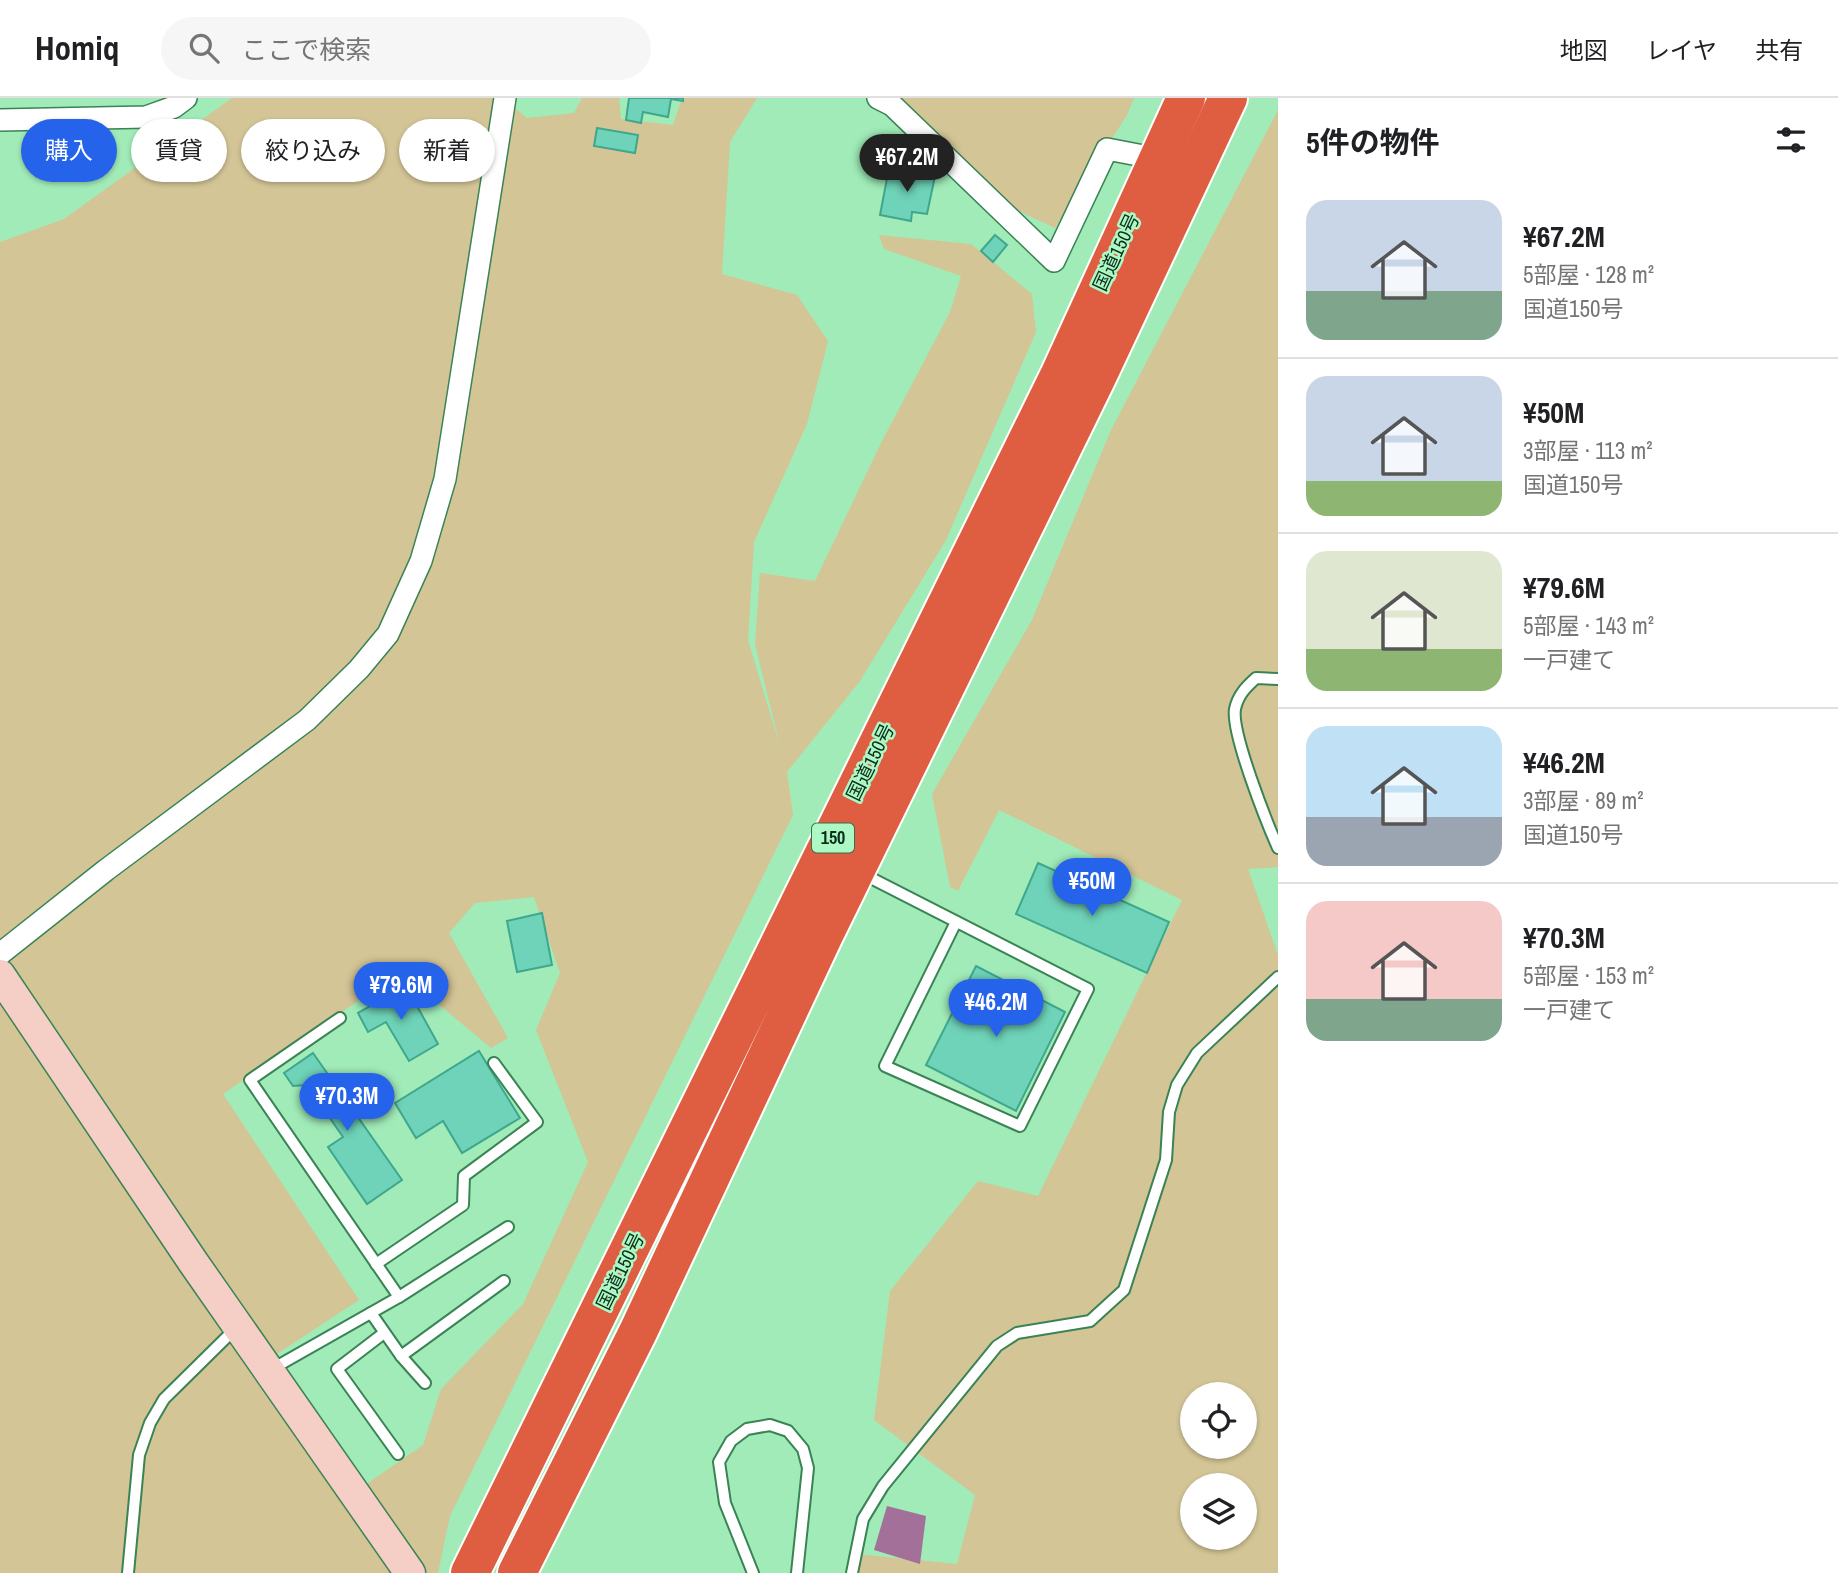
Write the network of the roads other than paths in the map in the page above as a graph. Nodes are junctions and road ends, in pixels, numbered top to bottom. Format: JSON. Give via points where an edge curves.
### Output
{"nodes":[{"id":1,"x":186,"y":98,"type":"edge"},
{"id":2,"x":505,"y":98,"type":"edge"},
{"id":3,"x":878,"y":98,"type":"edge"},
{"id":4,"x":1186,"y":98,"type":"edge"},
{"id":5,"x":1228,"y":98,"type":"edge"},
{"id":6,"x":0,"y":120,"type":"edge"},
{"id":7,"x":1159,"y":159,"type":"junction"},
{"id":8,"x":1278,"y":679,"type":"edge"},
{"id":9,"x":1278,"y":848,"type":"edge"},
{"id":10,"x":856,"y":870,"type":"junction"},
{"id":11,"x":956,"y":922,"type":"junction"},
{"id":12,"x":0,"y":954,"type":"edge"},
{"id":13,"x":0,"y":975,"type":"edge"},
{"id":14,"x":1278,"y":977,"type":"edge"},
{"id":15,"x":340,"y":1018,"type":"dead end"},
{"id":16,"x":495,"y":1063,"type":"dead end"},
{"id":17,"x":508,"y":1227,"type":"dead end"},
{"id":18,"x":376,"y":1264,"type":"junction"},
{"id":19,"x":504,"y":1281,"type":"dead end"},
{"id":20,"x":399,"y":1297,"type":"junction"},
{"id":21,"x":371,"y":1313,"type":"junction"},
{"id":22,"x":238,"y":1326,"type":"junction"},
{"id":23,"x":384,"y":1333,"type":"junction"},
{"id":24,"x":401,"y":1356,"type":"junction"},
{"id":25,"x":269,"y":1371,"type":"junction"},
{"id":26,"x":425,"y":1383,"type":"dead end"},
{"id":27,"x":398,"y":1454,"type":"dead end"},
{"id":28,"x":128,"y":1573,"type":"edge"},
{"id":29,"x":410,"y":1573,"type":"edge"},
{"id":30,"x":470,"y":1573,"type":"edge"},
{"id":31,"x":517,"y":1573,"type":"edge"},
{"id":32,"x":753,"y":1573,"type":"edge"},
{"id":33,"x":797,"y":1573,"type":"edge"},
{"id":34,"x":852,"y":1573,"type":"edge"}],
"edges":[{"from":1,"to":6,"type":"street","via":[[146,117]]},
{"from":2,"to":12,"type":"street","via":[[445,479],[421,561],[388,634],[307,720]]},
{"from":3,"to":7,"type":"street","via":[[892,105],[1054,261],[1107,149]]},
{"from":4,"to":7,"type":"highway","name":"国道150号","number":"150"},
{"from":5,"to":10,"type":"highway","name":"国道150号","number":"150"},
{"from":7,"to":30,"type":"highway","name":"国道150号","number":"150","via":[[1060,374]]},
{"from":8,"to":9,"type":"lane","via":[[1256,678],[1241,692],[1235,711],[1237,735]]},
{"from":10,"to":11,"type":"lane"},
{"from":10,"to":31,"type":"highway","name":"国道150号","number":"150","via":[[638,1332]]},
{"from":11,"to":11,"type":"lane","via":[[1088,989],[1020,1126],[885,1066]]},
{"from":13,"to":22,"type":"street"},
{"from":14,"to":34,"type":"lane","via":[[1196,1053],[1177,1085],[1169,1112],[1166,1160],[1124,1290],[1090,1321],[1017,1332],[997,1346],[883,1486],[863,1519]]},
{"from":15,"to":18,"type":"lane","via":[[250,1080]]},
{"from":16,"to":18,"type":"lane","via":[[537,1122],[464,1176],[463,1205]]},
{"from":17,"to":20,"type":"lane"},
{"from":18,"to":20,"type":"lane"},
{"from":19,"to":24,"type":"lane"},
{"from":20,"to":21,"type":"lane"},
{"from":21,"to":23,"type":"lane"},
{"from":21,"to":25,"type":"lane"},
{"from":22,"to":25,"type":"street"},
{"from":22,"to":28,"type":"lane","via":[[164,1399],[150,1423],[139,1455]]},
{"from":23,"to":24,"type":"lane"},
{"from":23,"to":27,"type":"lane","via":[[337,1369]]},
{"from":24,"to":26,"type":"lane"},
{"from":25,"to":29,"type":"street"},
{"from":32,"to":33,"type":"lane","via":[[725,1503],[719,1462],[731,1441],[747,1429],[770,1425],[788,1431],[803,1450],[808,1468]]}]}
